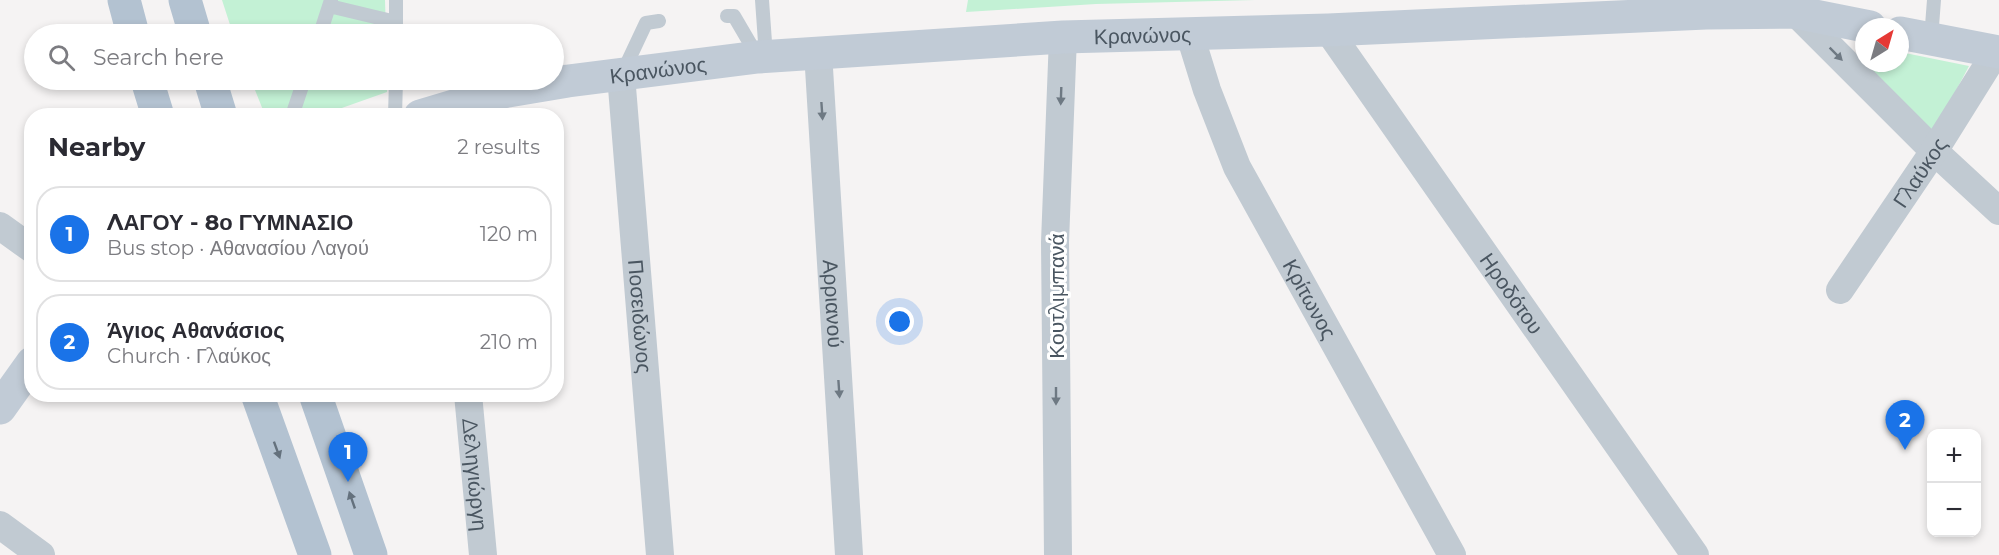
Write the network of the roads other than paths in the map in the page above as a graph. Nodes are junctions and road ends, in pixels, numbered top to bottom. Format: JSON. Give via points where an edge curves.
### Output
{"nodes":[{"id":1,"x":124,"y":0,"type":"edge"},
{"id":2,"x":185,"y":0,"type":"edge"},
{"id":3,"x":396,"y":0,"type":"edge"},
{"id":4,"x":762,"y":0,"type":"edge"},
{"id":5,"x":1934,"y":0,"type":"edge"},
{"id":6,"x":330,"y":3,"type":"edge"},
{"id":7,"x":1795,"y":12,"type":"junction"},
{"id":8,"x":727,"y":16,"type":"dead end"},
{"id":9,"x":658,"y":21,"type":"dead end"},
{"id":10,"x":130,"y":24,"type":"edge"},
{"id":11,"x":192,"y":24,"type":"edge"},
{"id":12,"x":323,"y":24,"type":"edge"},
{"id":13,"x":385,"y":24,"type":"edge"},
{"id":14,"x":396,"y":24,"type":"edge"},
{"id":15,"x":1855,"y":24,"type":"edge"},
{"id":16,"x":1328,"y":30,"type":"junction"},
{"id":17,"x":1190,"y":35,"type":"junction"},
{"id":18,"x":1915,"y":36,"type":"edge"},
{"id":19,"x":1063,"y":37,"type":"junction"},
{"id":20,"x":818,"y":52,"type":"junction"},
{"id":21,"x":1998,"y":52,"type":"edge"},
{"id":22,"x":762,"y":57,"type":"junction"},
{"id":23,"x":621,"y":75,"type":"junction"},
{"id":24,"x":564,"y":83,"type":"edge"},
{"id":25,"x":150,"y":90,"type":"edge"},
{"id":26,"x":213,"y":90,"type":"edge"},
{"id":27,"x":301,"y":90,"type":"edge"},
{"id":28,"x":396,"y":90,"type":"edge"},
{"id":29,"x":518,"y":90,"type":"edge"},
{"id":30,"x":156,"y":108,"type":"edge"},
{"id":31,"x":219,"y":108,"type":"edge"},
{"id":32,"x":295,"y":108,"type":"edge"},
{"id":33,"x":395,"y":108,"type":"edge"},
{"id":34,"x":450,"y":108,"type":"edge"},
{"id":35,"x":1934,"y":151,"type":"junction"},
{"id":36,"x":1999,"y":211,"type":"edge"},
{"id":37,"x":0,"y":226,"type":"edge"},
{"id":38,"x":24,"y":243,"type":"edge"},
{"id":39,"x":1840,"y":290,"type":"dead end"},
{"id":40,"x":24,"y":374,"type":"edge"},
{"id":41,"x":260,"y":402,"type":"edge"},
{"id":42,"x":318,"y":402,"type":"edge"},
{"id":43,"x":469,"y":402,"type":"edge"},
{"id":44,"x":0,"y":408,"type":"edge"},
{"id":45,"x":0,"y":525,"type":"edge"},
{"id":46,"x":41,"y":555,"type":"edge"},
{"id":47,"x":315,"y":555,"type":"edge"},
{"id":48,"x":371,"y":555,"type":"edge"},
{"id":49,"x":483,"y":555,"type":"edge"},
{"id":50,"x":660,"y":555,"type":"edge"},
{"id":51,"x":849,"y":555,"type":"edge"},
{"id":52,"x":1058,"y":555,"type":"edge"},
{"id":53,"x":1452,"y":555,"type":"edge"},
{"id":54,"x":1695,"y":555,"type":"edge"}],
"edges":[{"from":1,"to":10,"type":"main road"},
{"from":2,"to":11,"type":"main road"},
{"from":3,"to":14,"type":"lane"},
{"from":4,"to":22,"type":"lane"},
{"from":5,"to":18,"type":"lane"},
{"from":6,"to":12,"type":"lane"},
{"from":6,"to":13,"type":"lane"},
{"from":7,"to":15,"type":"street","name":"Κρανώνος"},
{"from":7,"to":16,"type":"street","name":"Κρανώνος"},
{"from":7,"to":35,"type":"street","one_way":true},
{"from":8,"to":22,"type":"lane","via":[[734,16]]},
{"from":9,"to":23,"type":"lane","via":[[646,23]]},
{"from":16,"to":17,"type":"street","name":"Κρανώνος"},
{"from":16,"to":54,"type":"street","name":"Ηροδότου"},
{"from":17,"to":19,"type":"street","name":"Κρανώνος"},
{"from":17,"to":53,"type":"street","name":"Κρίτωνος","via":[[1237,167]]},
{"from":18,"to":21,"type":"street"},
{"from":19,"to":20,"type":"street","name":"Κρανώνος"},
{"from":19,"to":52,"type":"street","name":"Κουτλιμπανά","one_way":true,"via":[[1055,242]]},
{"from":20,"to":22,"type":"street","name":"Κρανώνος"},
{"from":20,"to":51,"type":"street","name":"Αρριανού","one_way":true},
{"from":21,"to":35,"type":"street","name":"Γλαύκος"},
{"from":22,"to":23,"type":"street","name":"Κρανώνος"},
{"from":23,"to":24,"type":"street","name":"Κρανώνος"},
{"from":23,"to":50,"type":"street","name":"Ποσειδώνος"},
{"from":25,"to":30,"type":"main road"},
{"from":26,"to":31,"type":"main road"},
{"from":27,"to":32,"type":"lane"},
{"from":28,"to":33,"type":"lane"},
{"from":29,"to":34,"type":"street","name":"Κρανώνος"},
{"from":35,"to":36,"type":"street"},
{"from":35,"to":39,"type":"street","name":"Γλαύκος"},
{"from":37,"to":38,"type":"street"},
{"from":40,"to":44,"type":"street"},
{"from":41,"to":47,"type":"main road","one_way":true},
{"from":48,"to":42,"type":"main road","one_way":true},
{"from":43,"to":49,"type":"street","name":"Δεληγιώργη"},
{"from":45,"to":46,"type":"street"}]}
